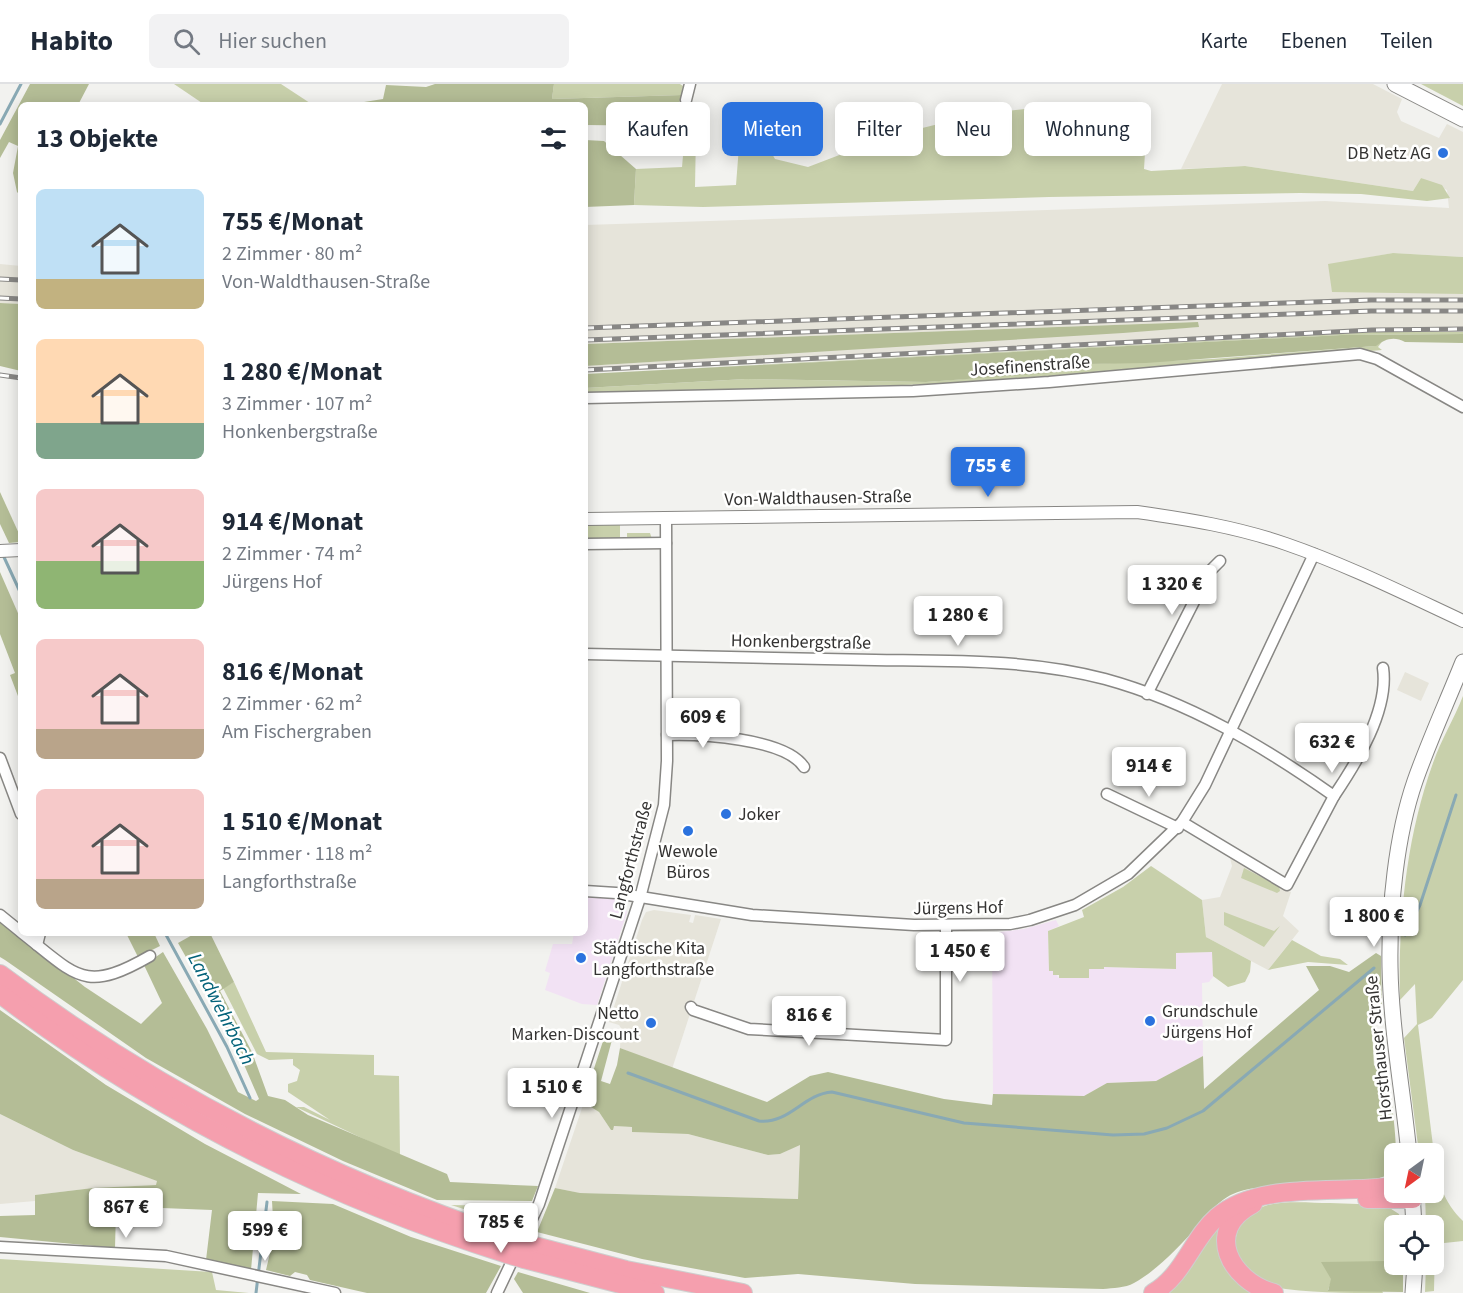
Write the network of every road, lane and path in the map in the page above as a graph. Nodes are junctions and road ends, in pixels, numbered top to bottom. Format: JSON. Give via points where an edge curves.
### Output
{"nodes":[{"id":1,"x":690,"y":84,"type":"edge"},
{"id":2,"x":1395,"y":84,"type":"edge"},
{"id":3,"x":686,"y":100,"type":"dead end"},
{"id":4,"x":1463,"y":119,"type":"edge"},
{"id":5,"x":588,"y":398,"type":"edge"},
{"id":6,"x":1463,"y":407,"type":"edge"},
{"id":7,"x":588,"y":519,"type":"edge"},
{"id":8,"x":666,"y":519,"type":"junction"},
{"id":9,"x":666,"y":543,"type":"junction"},
{"id":10,"x":588,"y":544,"type":"edge"},
{"id":11,"x":0,"y":551,"type":"edge"},
{"id":12,"x":17,"y":551,"type":"edge"},
{"id":13,"x":1314,"y":554,"type":"junction"},
{"id":14,"x":1220,"y":561,"type":"dead end"},
{"id":15,"x":1463,"y":621,"type":"edge"},
{"id":16,"x":588,"y":654,"type":"edge"},
{"id":17,"x":666,"y":656,"type":"junction"},
{"id":18,"x":1463,"y":662,"type":"edge"},
{"id":19,"x":1383,"y":668,"type":"dead end"},
{"id":20,"x":1147,"y":694,"type":"junction"},
{"id":21,"x":1231,"y":730,"type":"junction"},
{"id":22,"x":667,"y":735,"type":"junction"},
{"id":23,"x":0,"y":758,"type":"edge"},
{"id":24,"x":804,"y":767,"type":"dead end"},
{"id":25,"x":1107,"y":794,"type":"dead end"},
{"id":26,"x":1334,"y":796,"type":"junction"},
{"id":27,"x":18,"y":806,"type":"edge"},
{"id":28,"x":1180,"y":825,"type":"junction"},
{"id":29,"x":588,"y":891,"type":"edge"},
{"id":30,"x":640,"y":898,"type":"junction"},
{"id":31,"x":0,"y":915,"type":"edge"},
{"id":32,"x":946,"y":926,"type":"junction"},
{"id":33,"x":18,"y":930,"type":"edge"},
{"id":34,"x":26,"y":936,"type":"edge"},
{"id":35,"x":39,"y":936,"type":"edge"},
{"id":36,"x":37,"y":945,"type":"junction"},
{"id":37,"x":150,"y":956,"type":"dead end"},
{"id":38,"x":0,"y":974,"type":"edge"},
{"id":39,"x":0,"y":994,"type":"edge"},
{"id":40,"x":691,"y":1007,"type":"dead end"},
{"id":41,"x":1408,"y":1143,"type":"edge"},
{"id":42,"x":1384,"y":1188,"type":"edge"},
{"id":43,"x":1384,"y":1197,"type":"edge"},
{"id":44,"x":0,"y":1247,"type":"edge"},
{"id":45,"x":519,"y":1250,"type":"junction"},
{"id":46,"x":1414,"y":1275,"type":"edge"},
{"id":47,"x":335,"y":1293,"type":"edge"},
{"id":48,"x":497,"y":1293,"type":"edge"},
{"id":49,"x":655,"y":1293,"type":"edge"},
{"id":50,"x":743,"y":1293,"type":"edge"},
{"id":51,"x":1153,"y":1293,"type":"edge"},
{"id":52,"x":1274,"y":1293,"type":"edge"},
{"id":53,"x":1413,"y":1293,"type":"edge"}],
"edges":[{"from":1,"to":3,"type":"street"},
{"from":2,"to":4,"type":"main road"},
{"from":5,"to":6,"type":"street","name":"Josefinenstraße","via":[[913,391],[1360,354],[1377,359]]},
{"from":7,"to":8,"type":"street","name":"Von-Waldthausen-Straße"},
{"from":8,"to":9,"type":"street","name":"Langforthstraße"},
{"from":8,"to":13,"type":"street","name":"Von-Waldthausen-Straße","via":[[1117,511],[1224,526]]},
{"from":9,"to":10,"type":"street"},
{"from":9,"to":17,"type":"street","name":"Langforthstraße"},
{"from":11,"to":12,"type":"street"},
{"from":13,"to":15,"type":"street","name":"Von-Waldthausen-Straße"},
{"from":13,"to":21,"type":"street","name":"Jürgens Hof"},
{"from":14,"to":20,"type":"street","via":[[1209,572]]},
{"from":16,"to":17,"type":"street","name":"Honkenbergstraße"},
{"from":17,"to":20,"type":"street","name":"Honkenbergstraße","via":[[1019,664],[1090,676]]},
{"from":17,"to":22,"type":"street","name":"Langforthstraße"},
{"from":18,"to":41,"type":"main road","name":"Horsthauser Straße","via":[[1415,782],[1402,835],[1394,896],[1392,996]]},
{"from":19,"to":26,"type":"street","via":[[1385,686],[1360,758]]},
{"from":20,"to":21,"type":"street","name":"Honkenbergstraße"},
{"from":21,"to":26,"type":"street","name":"Honkenbergstraße"},
{"from":21,"to":28,"type":"street","name":"Jürgens Hof","via":[[1205,785]]},
{"from":22,"to":24,"type":"street","via":[[710,734],[741,739],[793,756]]},
{"from":22,"to":30,"type":"street","name":"Langforthstraße","via":[[664,805]]},
{"from":23,"to":27,"type":"street"},
{"from":25,"to":28,"type":"street"},
{"from":26,"to":28,"type":"street","via":[[1287,885]]},
{"from":28,"to":32,"type":"street","name":"Jürgens Hof","via":[[1128,874],[1075,905],[1010,924]]},
{"from":29,"to":30,"type":"street","name":"Jürgens Hof"},
{"from":30,"to":32,"type":"street","name":"Jürgens Hof","via":[[786,918]]},
{"from":30,"to":48,"type":"street","name":"Langforthstraße","via":[[539,1204]]},
{"from":31,"to":33,"type":"street"},
{"from":32,"to":40,"type":"street","via":[[946,1040],[749,1029]]},
{"from":34,"to":36,"type":"street"},
{"from":35,"to":36,"type":"street"},
{"from":36,"to":37,"type":"street","via":[[67,968],[92,978],[118,974]]},
{"from":38,"to":45,"type":"highway","via":[[118,1056],[258,1136]]},
{"from":39,"to":45,"type":"highway","via":[[116,1074],[247,1149],[376,1208]]},
{"from":42,"to":51,"type":"highway","via":[[1266,1194],[1245,1199],[1214,1219],[1180,1270],[1166,1286]]},
{"from":43,"to":52,"type":"highway","via":[[1281,1199],[1241,1211],[1228,1230],[1227,1252],[1232,1264],[1250,1283]]},
{"from":44,"to":47,"type":"street","via":[[166,1256]]},
{"from":45,"to":49,"type":"highway"},
{"from":45,"to":50,"type":"highway"},
{"from":46,"to":53,"type":"main road"}]}
